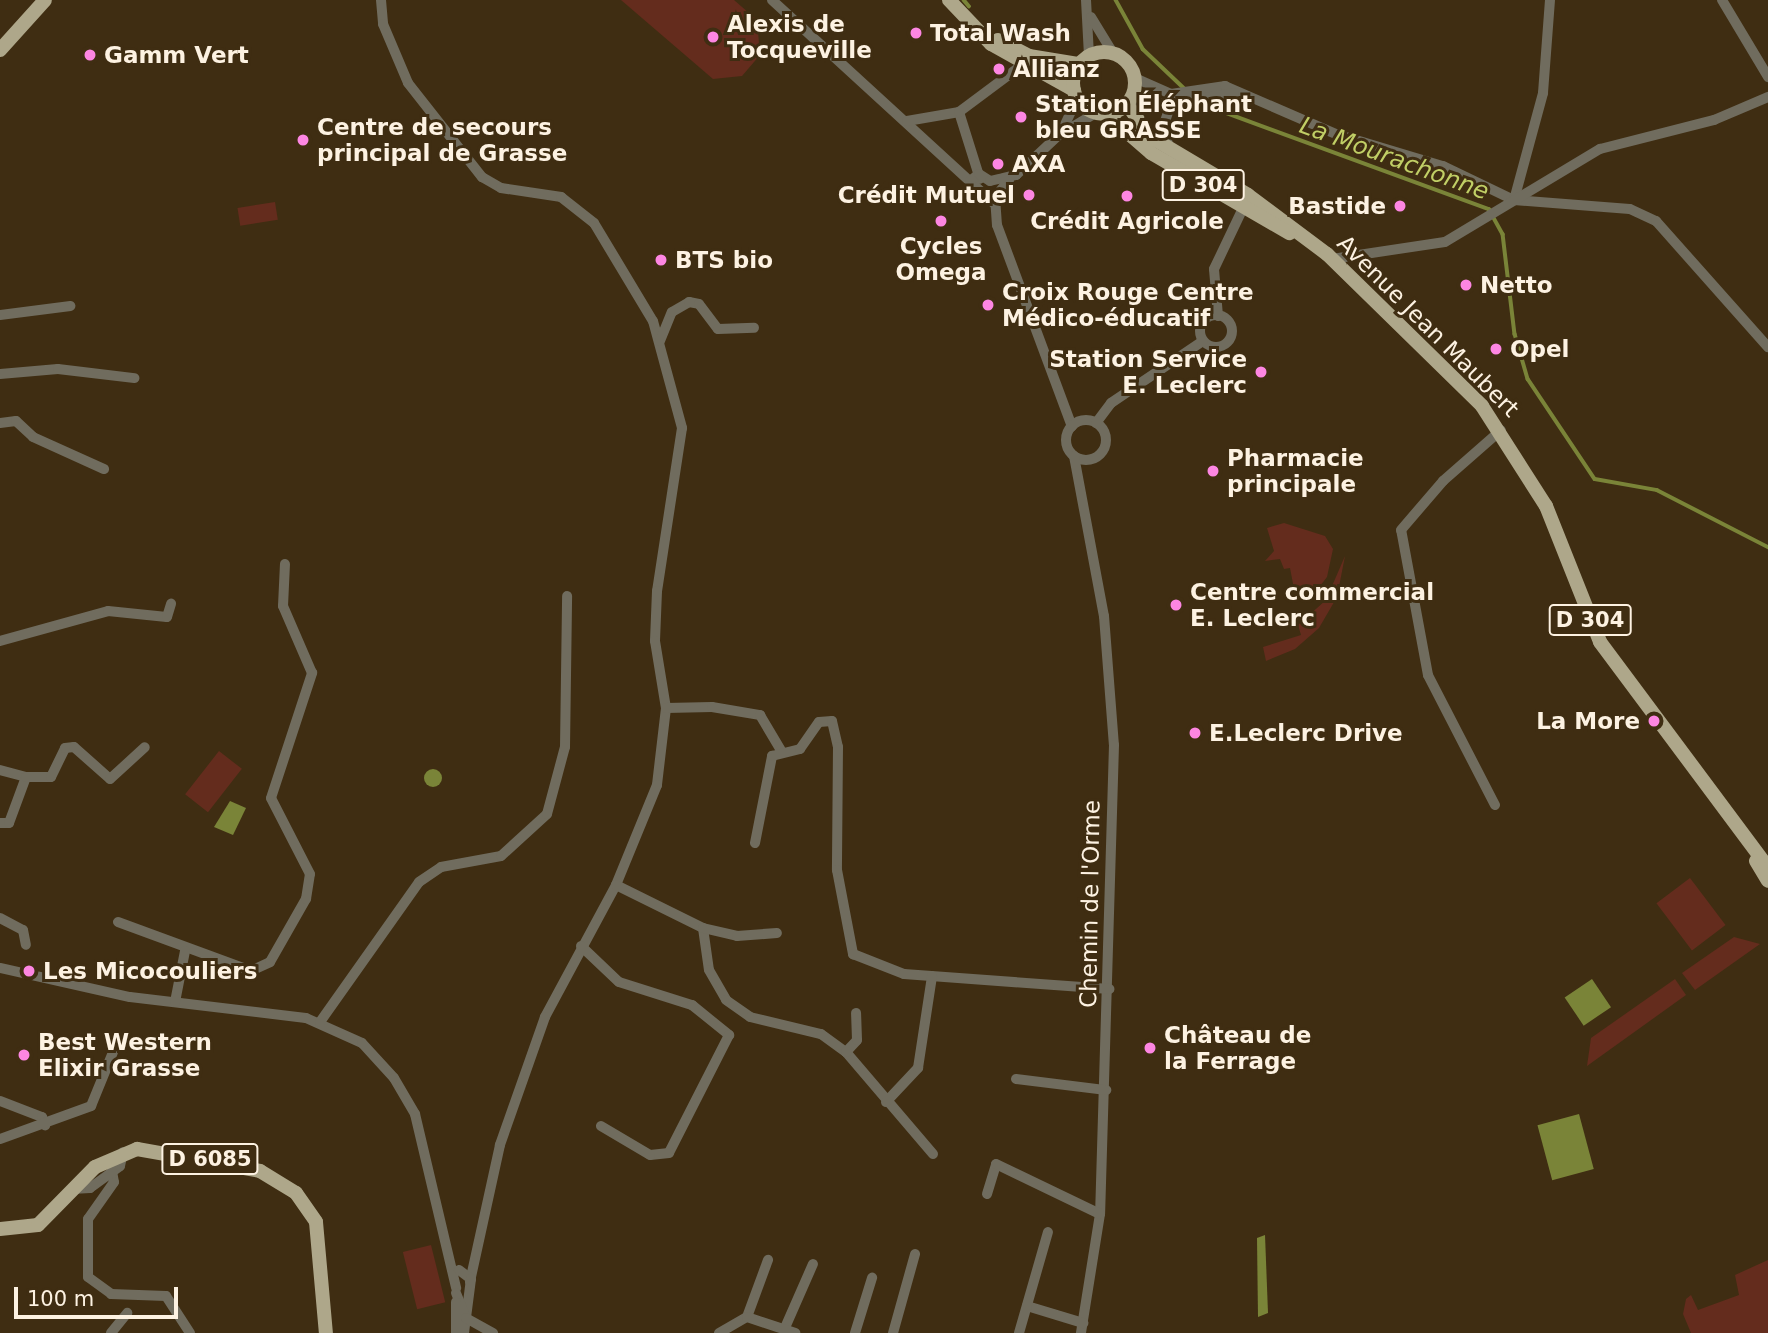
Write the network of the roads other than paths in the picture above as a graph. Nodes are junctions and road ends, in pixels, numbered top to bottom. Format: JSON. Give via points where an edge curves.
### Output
{"nodes":[{"id":1,"x":45,"y":0,"type":"edge"},
{"id":2,"x":381,"y":0,"type":"edge"},
{"id":3,"x":772,"y":0,"type":"edge"},
{"id":4,"x":949,"y":0,"type":"edge"},
{"id":5,"x":1086,"y":0,"type":"edge"},
{"id":6,"x":1550,"y":0,"type":"edge"},
{"id":7,"x":1722,"y":0,"type":"edge"},
{"id":8,"x":961,"y":13,"type":"junction"},
{"id":9,"x":1090,"y":15,"type":"junction"},
{"id":10,"x":0,"y":50,"type":"edge"},
{"id":11,"x":1113,"y":53,"type":"junction"},
{"id":12,"x":1084,"y":59,"type":"junction"},
{"id":13,"x":1021,"y":65,"type":"junction"},
{"id":14,"x":1768,"y":77,"type":"edge"},
{"id":15,"x":1135,"y":78,"type":"junction"},
{"id":16,"x":1239,"y":93,"type":"junction"},
{"id":17,"x":1075,"y":94,"type":"junction"},
{"id":18,"x":1768,"y":97,"type":"edge"},
{"id":19,"x":1176,"y":99,"type":"junction"},
{"id":20,"x":1128,"y":103,"type":"junction"},
{"id":21,"x":959,"y":112,"type":"junction"},
{"id":22,"x":1101,"y":113,"type":"junction"},
{"id":23,"x":907,"y":121,"type":"junction"},
{"id":24,"x":1061,"y":133,"type":"junction"},
{"id":25,"x":1169,"y":147,"type":"junction"},
{"id":26,"x":1196,"y":164,"type":"junction"},
{"id":27,"x":975,"y":178,"type":"junction"},
{"id":28,"x":1009,"y":180,"type":"junction"},
{"id":29,"x":991,"y":200,"type":"junction"},
{"id":30,"x":1514,"y":200,"type":"junction"},
{"id":31,"x":1247,"y":210,"type":"junction"},
{"id":32,"x":1308,"y":241,"type":"junction"},
{"id":33,"x":1332,"y":259,"type":"junction"},
{"id":34,"x":70,"y":306,"type":"dead end"},
{"id":35,"x":0,"y":315,"type":"edge"},
{"id":36,"x":1218,"y":316,"type":"junction"},
{"id":37,"x":754,"y":328,"type":"dead end"},
{"id":38,"x":660,"y":341,"type":"junction"},
{"id":39,"x":1203,"y":341,"type":"junction"},
{"id":40,"x":1768,"y":346,"type":"edge"},
{"id":41,"x":0,"y":374,"type":"edge"},
{"id":42,"x":134,"y":378,"type":"dead end"},
{"id":43,"x":0,"y":423,"type":"edge"},
{"id":44,"x":1096,"y":423,"type":"junction"},
{"id":45,"x":1072,"y":427,"type":"junction"},
{"id":46,"x":1501,"y":430,"type":"junction"},
{"id":47,"x":1074,"y":456,"type":"junction"},
{"id":48,"x":1087,"y":460,"type":"junction"},
{"id":49,"x":104,"y":470,"type":"dead end"},
{"id":50,"x":1078,"y":477,"type":"junction"},
{"id":51,"x":285,"y":564,"type":"dead end"},
{"id":52,"x":567,"y":596,"type":"dead end"},
{"id":53,"x":171,"y":604,"type":"dead end"},
{"id":54,"x":0,"y":641,"type":"edge"},
{"id":55,"x":666,"y":708,"type":"junction"},
{"id":56,"x":145,"y":747,"type":"dead end"},
{"id":57,"x":782,"y":752,"type":"junction"},
{"id":58,"x":0,"y":770,"type":"edge"},
{"id":59,"x":26,"y":777,"type":"junction"},
{"id":60,"x":1495,"y":805,"type":"dead end"},
{"id":61,"x":0,"y":823,"type":"edge"},
{"id":62,"x":1745,"y":841,"type":"junction"},
{"id":63,"x":755,"y":843,"type":"dead end"},
{"id":64,"x":1768,"y":867,"type":"edge"},
{"id":65,"x":1768,"y":881,"type":"edge"},
{"id":66,"x":615,"y":885,"type":"junction"},
{"id":67,"x":0,"y":918,"type":"edge"},
{"id":68,"x":118,"y":922,"type":"dead end"},
{"id":69,"x":703,"y":928,"type":"junction"},
{"id":70,"x":777,"y":933,"type":"dead end"},
{"id":71,"x":26,"y":945,"type":"dead end"},
{"id":72,"x":581,"y":946,"type":"junction"},
{"id":73,"x":185,"y":951,"type":"junction"},
{"id":74,"x":0,"y":968,"type":"edge"},
{"id":75,"x":932,"y":976,"type":"junction"},
{"id":76,"x":1109,"y":989,"type":"junction"},
{"id":77,"x":175,"y":1002,"type":"junction"},
{"id":78,"x":856,"y":1013,"type":"dead end"},
{"id":79,"x":320,"y":1022,"type":"junction"},
{"id":80,"x":113,"y":1052,"type":"dead end"},
{"id":81,"x":846,"y":1052,"type":"junction"},
{"id":82,"x":1016,"y":1079,"type":"dead end"},
{"id":83,"x":1106,"y":1090,"type":"junction"},
{"id":84,"x":0,"y":1101,"type":"edge"},
{"id":85,"x":886,"y":1102,"type":"junction"},
{"id":86,"x":45,"y":1125,"type":"junction"},
{"id":87,"x":601,"y":1126,"type":"dead end"},
{"id":88,"x":0,"y":1139,"type":"edge"},
{"id":89,"x":123,"y":1152,"type":"junction"},
{"id":90,"x":933,"y":1154,"type":"dead end"},
{"id":91,"x":112,"y":1171,"type":"junction"},
{"id":92,"x":72,"y":1189,"type":"junction"},
{"id":93,"x":987,"y":1194,"type":"dead end"},
{"id":94,"x":1100,"y":1214,"type":"junction"},
{"id":95,"x":0,"y":1229,"type":"edge"},
{"id":96,"x":1048,"y":1231,"type":"dead end"},
{"id":97,"x":476,"y":1251,"type":"junction"},
{"id":98,"x":915,"y":1254,"type":"dead end"},
{"id":99,"x":768,"y":1259,"type":"dead end"},
{"id":100,"x":813,"y":1265,"type":"dead end"},
{"id":101,"x":458,"y":1272,"type":"junction"},
{"id":102,"x":872,"y":1278,"type":"dead end"},
{"id":103,"x":470,"y":1283,"type":"junction"},
{"id":104,"x":456,"y":1291,"type":"junction"},
{"id":105,"x":1027,"y":1306,"type":"junction"},
{"id":106,"x":127,"y":1313,"type":"dead end"},
{"id":107,"x":747,"y":1317,"type":"junction"},
{"id":108,"x":466,"y":1318,"type":"junction"},
{"id":109,"x":1082,"y":1328,"type":"edge"},
{"id":110,"x":784,"y":1331,"type":"edge"},
{"id":111,"x":111,"y":1333,"type":"edge"},
{"id":112,"x":190,"y":1333,"type":"edge"},
{"id":113,"x":326,"y":1333,"type":"edge"},
{"id":114,"x":456,"y":1333,"type":"edge"},
{"id":115,"x":464,"y":1333,"type":"edge"},
{"id":116,"x":493,"y":1333,"type":"edge"},
{"id":117,"x":719,"y":1333,"type":"edge"},
{"id":118,"x":855,"y":1333,"type":"edge"},
{"id":119,"x":892,"y":1333,"type":"edge"},
{"id":120,"x":1018,"y":1333,"type":"edge"}],
"edges":[{"from":1,"to":10,"type":"main road"},
{"from":2,"to":38,"type":"street","via":[[402,71],[460,153],[501,188],[561,197],[579,207],[647,308]]},
{"from":3,"to":23,"type":"street"},
{"from":4,"to":8,"type":"main road"},
{"from":5,"to":9,"type":"street"},
{"from":6,"to":30,"type":"street","via":[[1543,93]]},
{"from":7,"to":14,"type":"street"},
{"from":8,"to":12,"type":"main road","via":[[1029,57]]},
{"from":8,"to":13,"type":"main road"},
{"from":9,"to":11,"type":"street"},
{"from":9,"to":12,"type":"street"},
{"from":11,"to":12,"type":"main road"},
{"from":11,"to":15,"type":"main road"},
{"from":12,"to":17,"type":"main road"},
{"from":13,"to":17,"type":"main road"},
{"from":13,"to":21,"type":"street"},
{"from":15,"to":19,"type":"street"},
{"from":15,"to":20,"type":"main road"},
{"from":16,"to":19,"type":"street"},
{"from":16,"to":19,"type":"street","via":[[1204,85]]},
{"from":16,"to":30,"type":"street","via":[[1336,134],[1443,166]]},
{"from":17,"to":22,"type":"main road"},
{"from":17,"to":24,"type":"street"},
{"from":18,"to":30,"type":"street","via":[[1714,120],[1600,149]]},
{"from":19,"to":20,"type":"street"},
{"from":19,"to":25,"type":"street","via":[[1163,127]]},
{"from":20,"to":22,"type":"main road"},
{"from":20,"to":25,"type":"main road","name":"Avenue Jean Maubert","number":"D 304","via":[[1136,124]]},
{"from":21,"to":23,"type":"street"},
{"from":21,"to":27,"type":"street"},
{"from":22,"to":24,"type":"street"},
{"from":22,"to":31,"type":"main road","name":"Avenue Jean Maubert","number":"D 304","via":[[1151,153]]},
{"from":23,"to":27,"type":"street"},
{"from":24,"to":28,"type":"street"},
{"from":25,"to":26,"type":"main road","name":"Avenue Jean Maubert","number":"D 304"},
{"from":26,"to":31,"type":"street","via":[[1245,200]]},
{"from":26,"to":32,"type":"main road","name":"Avenue Jean Maubert","number":"D 304"},
{"from":27,"to":28,"type":"street"},
{"from":27,"to":29,"type":"street"},
{"from":28,"to":29,"type":"street"},
{"from":29,"to":45,"type":"street","via":[[1008,261]]},
{"from":30,"to":33,"type":"street","via":[[1446,242]]},
{"from":30,"to":40,"type":"street","via":[[1630,209],[1656,221]]},
{"from":31,"to":32,"type":"main road","name":"Avenue Jean Maubert","number":"D 304"},
{"from":31,"to":36,"type":"street","via":[[1215,263]]},
{"from":32,"to":33,"type":"main road","name":"Avenue Jean Maubert","number":"D 304"},
{"from":33,"to":46,"type":"main road","name":"Avenue Jean Maubert","number":"D 304"},
{"from":34,"to":35,"type":"street"},
{"from":36,"to":39,"type":"street","via":[[1202,324]]},
{"from":36,"to":39,"type":"street","via":[[1231,327],[1229,341],[1216,347]]},
{"from":37,"to":38,"type":"street","via":[[718,329],[699,304],[689,302],[673,312]]},
{"from":38,"to":55,"type":"street","via":[[682,428],[657,591],[656,641]]},
{"from":39,"to":44,"type":"street","via":[[1111,403]]},
{"from":41,"to":42,"type":"street","via":[[58,369]]},
{"from":43,"to":49,"type":"street","via":[[16,421],[33,437]]},
{"from":44,"to":45,"type":"street"},
{"from":44,"to":48,"type":"street","via":[[1105,445]]},
{"from":45,"to":47,"type":"street","via":[[1067,439]]},
{"from":46,"to":60,"type":"street","via":[[1443,481],[1401,530],[1428,675]]},
{"from":46,"to":62,"type":"main road","name":"Avenue Jean Maubert","number":"D 304","via":[[1546,506],[1600,642]]},
{"from":47,"to":48,"type":"street"},
{"from":47,"to":50,"type":"street","name":"Chemin de l'Orme"},
{"from":48,"to":50,"type":"street"},
{"from":50,"to":76,"type":"street","name":"Chemin de l'Orme","via":[[1104,616],[1114,711]]},
{"from":51,"to":73,"type":"street","via":[[283,607],[312,673],[271,798],[310,874],[310,891],[264,966],[241,970]]},
{"from":52,"to":79,"type":"street","via":[[565,747],[547,814],[502,856],[441,867],[419,882]]},
{"from":53,"to":54,"type":"street","via":[[163,618],[108,611]]},
{"from":55,"to":57,"type":"street","via":[[760,715]]},
{"from":55,"to":66,"type":"street","via":[[657,785]]},
{"from":56,"to":59,"type":"street","via":[[114,778],[69,746],[51,777]]},
{"from":57,"to":63,"type":"street","via":[[768,763]]},
{"from":57,"to":75,"type":"street","via":[[800,749],[819,722],[832,721],[838,747],[837,870],[853,954],[883,970]]},
{"from":58,"to":59,"type":"street"},
{"from":59,"to":61,"type":"street","via":[[9,823]]},
{"from":62,"to":64,"type":"main road","name":"Avenue Jean Maubert","number":"D 304"},
{"from":62,"to":65,"type":"main road","name":"Avenue Jean Maubert","number":"D 304"},
{"from":66,"to":69,"type":"street"},
{"from":66,"to":72,"type":"street"},
{"from":67,"to":71,"type":"street","via":[[23,930]]},
{"from":68,"to":73,"type":"street","via":[[165,936]]},
{"from":69,"to":70,"type":"street","via":[[737,936]]},
{"from":69,"to":81,"type":"street","via":[[709,970],[726,1000],[750,1017],[821,1034]]},
{"from":72,"to":87,"type":"street","via":[[619,982],[692,1005],[729,1035],[669,1153],[650,1155]]},
{"from":72,"to":97,"type":"street","via":[[545,1017],[500,1145]]},
{"from":73,"to":77,"type":"street"},
{"from":74,"to":77,"type":"street"},
{"from":75,"to":76,"type":"street"},
{"from":75,"to":85,"type":"street","via":[[918,1068]]},
{"from":76,"to":83,"type":"street","name":"Chemin de l'Orme"},
{"from":77,"to":79,"type":"street"},
{"from":78,"to":81,"type":"street","via":[[857,1040]]},
{"from":79,"to":101,"type":"street","via":[[362,1043],[407,1098],[448,1255]]},
{"from":80,"to":86,"type":"street","via":[[91,1107]]},
{"from":81,"to":85,"type":"street"},
{"from":82,"to":83,"type":"street"},
{"from":83,"to":94,"type":"street","name":"Chemin de l'Orme"},
{"from":84,"to":86,"type":"street","via":[[42,1117]]},
{"from":85,"to":90,"type":"street"},
{"from":86,"to":88,"type":"street"},
{"from":89,"to":91,"type":"street"},
{"from":89,"to":92,"type":"main road"},
{"from":89,"to":113,"type":"main road","number":"D 6085","via":[[191,1154],[260,1171],[296,1193],[319,1236]]},
{"from":91,"to":92,"type":"street","via":[[90,1188]]},
{"from":91,"to":112,"type":"street","via":[[114,1182],[88,1219],[89,1277],[111,1294],[166,1296]]},
{"from":92,"to":95,"type":"main road","via":[[38,1224]]},
{"from":93,"to":94,"type":"street","via":[[996,1164]]},
{"from":94,"to":109,"type":"street","name":"Chemin de l'Orme"},
{"from":96,"to":105,"type":"street"},
{"from":97,"to":101,"type":"street"},
{"from":97,"to":103,"type":"street"},
{"from":98,"to":119,"type":"street"},
{"from":99,"to":107,"type":"street"},
{"from":100,"to":110,"type":"street"},
{"from":101,"to":103,"type":"street"},
{"from":101,"to":104,"type":"street"},
{"from":102,"to":118,"type":"street"},
{"from":103,"to":104,"type":"street"},
{"from":103,"to":108,"type":"street"},
{"from":104,"to":108,"type":"street"},
{"from":104,"to":114,"type":"street"},
{"from":105,"to":109,"type":"street"},
{"from":105,"to":120,"type":"street"},
{"from":106,"to":111,"type":"street"},
{"from":107,"to":110,"type":"street"},
{"from":107,"to":117,"type":"street"},
{"from":108,"to":115,"type":"street"},
{"from":108,"to":116,"type":"street"}]}
